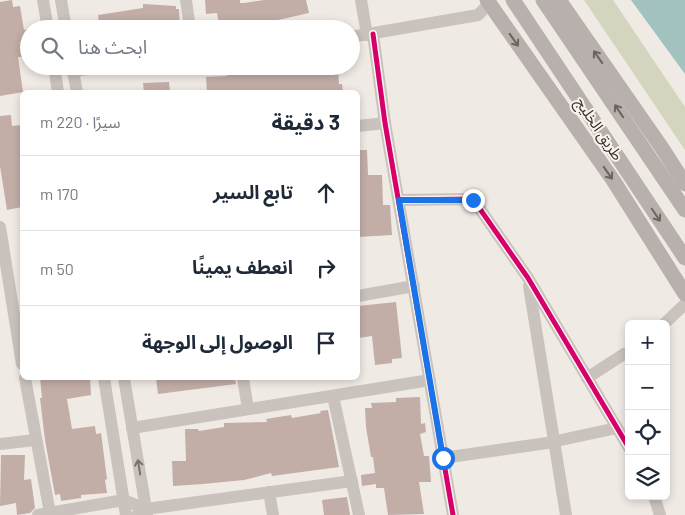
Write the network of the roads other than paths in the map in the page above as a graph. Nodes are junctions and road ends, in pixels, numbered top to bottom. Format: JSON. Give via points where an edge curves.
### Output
{"nodes":[{"id":1,"x":43,"y":0,"type":"edge"},
{"id":2,"x":61,"y":0,"type":"edge"},
{"id":3,"x":186,"y":0,"type":"edge"},
{"id":4,"x":361,"y":0,"type":"edge"},
{"id":5,"x":513,"y":0,"type":"edge"},
{"id":6,"x":543,"y":0,"type":"edge"},
{"id":7,"x":559,"y":0,"type":"edge"},
{"id":8,"x":488,"y":2,"type":"edge"},
{"id":9,"x":46,"y":20,"type":"edge"},
{"id":10,"x":64,"y":20,"type":"edge"},
{"id":11,"x":189,"y":20,"type":"edge"},
{"id":12,"x":370,"y":35,"type":"junction"},
{"id":13,"x":360,"y":36,"type":"edge"},
{"id":14,"x":536,"y":70,"type":"junction"},
{"id":15,"x":55,"y":75,"type":"edge"},
{"id":16,"x":73,"y":75,"type":"edge"},
{"id":17,"x":58,"y":90,"type":"edge"},
{"id":18,"x":76,"y":90,"type":"edge"},
{"id":19,"x":580,"y":100,"type":"junction"},
{"id":20,"x":385,"y":122,"type":"junction"},
{"id":21,"x":360,"y":126,"type":"edge"},
{"id":22,"x":685,"y":184,"type":"edge"},
{"id":23,"x":399,"y":200,"type":"junction"},
{"id":24,"x":685,"y":210,"type":"edge"},
{"id":25,"x":0,"y":227,"type":"edge"},
{"id":26,"x":685,"y":258,"type":"edge"},
{"id":27,"x":528,"y":278,"type":"junction"},
{"id":28,"x":414,"y":286,"type":"junction"},
{"id":29,"x":685,"y":294,"type":"edge"},
{"id":30,"x":360,"y":296,"type":"edge"},
{"id":31,"x":685,"y":304,"type":"edge"},
{"id":32,"x":668,"y":320,"type":"edge"},
{"id":33,"x":20,"y":345,"type":"edge"},
{"id":34,"x":625,"y":354,"type":"edge"},
{"id":35,"x":587,"y":378,"type":"junction"},
{"id":36,"x":25,"y":380,"type":"edge"},
{"id":37,"x":104,"y":380,"type":"edge"},
{"id":38,"x":124,"y":380,"type":"edge"},
{"id":39,"x":243,"y":380,"type":"edge"},
{"id":40,"x":430,"y":380,"type":"junction"},
{"id":41,"x":333,"y":396,"type":"junction"},
{"id":42,"x":248,"y":409,"type":"junction"},
{"id":43,"x":132,"y":428,"type":"junction"},
{"id":44,"x":617,"y":428,"type":"junction"},
{"id":45,"x":35,"y":440,"type":"junction"},
{"id":46,"x":555,"y":441,"type":"junction"},
{"id":47,"x":625,"y":441,"type":"edge"},
{"id":48,"x":0,"y":444,"type":"edge"},
{"id":49,"x":443,"y":458,"type":"junction"},
{"id":50,"x":352,"y":482,"type":"junction"},
{"id":51,"x":269,"y":492,"type":"junction"},
{"id":52,"x":124,"y":500,"type":"junction"},
{"id":53,"x":655,"y":500,"type":"edge"},
{"id":54,"x":143,"y":513,"type":"edge"},
{"id":55,"x":44,"y":514,"type":"edge"},
{"id":56,"x":126,"y":515,"type":"edge"},
{"id":57,"x":273,"y":515,"type":"edge"},
{"id":58,"x":359,"y":515,"type":"edge"},
{"id":59,"x":453,"y":515,"type":"edge"},
{"id":60,"x":566,"y":515,"type":"edge"},
{"id":61,"x":660,"y":515,"type":"edge"}],
"edges":[{"from":1,"to":9,"type":"street"},
{"from":2,"to":10,"type":"street"},
{"from":3,"to":11,"type":"street"},
{"from":4,"to":12,"type":"street"},
{"from":5,"to":19,"type":"main road","name":"طريق الخليج"},
{"from":24,"to":6,"type":"main road","name":"طريق الخليج","one_way":true},
{"from":22,"to":7,"type":"main road","one_way":true},
{"from":8,"to":12,"type":"street","via":[[478,15]]},
{"from":8,"to":14,"type":"main road","one_way":true},
{"from":12,"to":13,"type":"street"},
{"from":12,"to":20,"type":"street"},
{"from":14,"to":19,"type":"main road"},
{"from":14,"to":29,"type":"main road","one_way":true,"via":[[613,180]]},
{"from":15,"to":17,"type":"street"},
{"from":16,"to":18,"type":"street"},
{"from":19,"to":26,"type":"main road","name":"طريق الخليج","one_way":true},
{"from":20,"to":21,"type":"street"},
{"from":20,"to":23,"type":"street"},
{"from":23,"to":27,"type":"street","via":[[473,200]]},
{"from":23,"to":28,"type":"street"},
{"from":25,"to":33,"type":"street"},
{"from":27,"to":35,"type":"street"},
{"from":27,"to":46,"type":"street"},
{"from":28,"to":30,"type":"street"},
{"from":28,"to":40,"type":"street"},
{"from":31,"to":32,"type":"street"},
{"from":34,"to":35,"type":"street"},
{"from":35,"to":44,"type":"street"},
{"from":36,"to":45,"type":"street"},
{"from":37,"to":52,"type":"street"},
{"from":38,"to":43,"type":"street"},
{"from":39,"to":42,"type":"street"},
{"from":40,"to":41,"type":"street"},
{"from":40,"to":49,"type":"street"},
{"from":41,"to":42,"type":"street"},
{"from":41,"to":50,"type":"street"},
{"from":42,"to":43,"type":"street"},
{"from":54,"to":43,"type":"street","one_way":true},
{"from":44,"to":46,"type":"street"},
{"from":44,"to":47,"type":"street"},
{"from":45,"to":48,"type":"street"},
{"from":45,"to":55,"type":"street"},
{"from":46,"to":49,"type":"street"},
{"from":46,"to":60,"type":"street"},
{"from":49,"to":59,"type":"street"},
{"from":50,"to":51,"type":"street"},
{"from":50,"to":58,"type":"street"},
{"from":51,"to":54,"type":"street"},
{"from":51,"to":57,"type":"street"},
{"from":52,"to":54,"type":"street"},
{"from":52,"to":55,"type":"street"},
{"from":52,"to":56,"type":"street"},
{"from":53,"to":61,"type":"street"}]}
